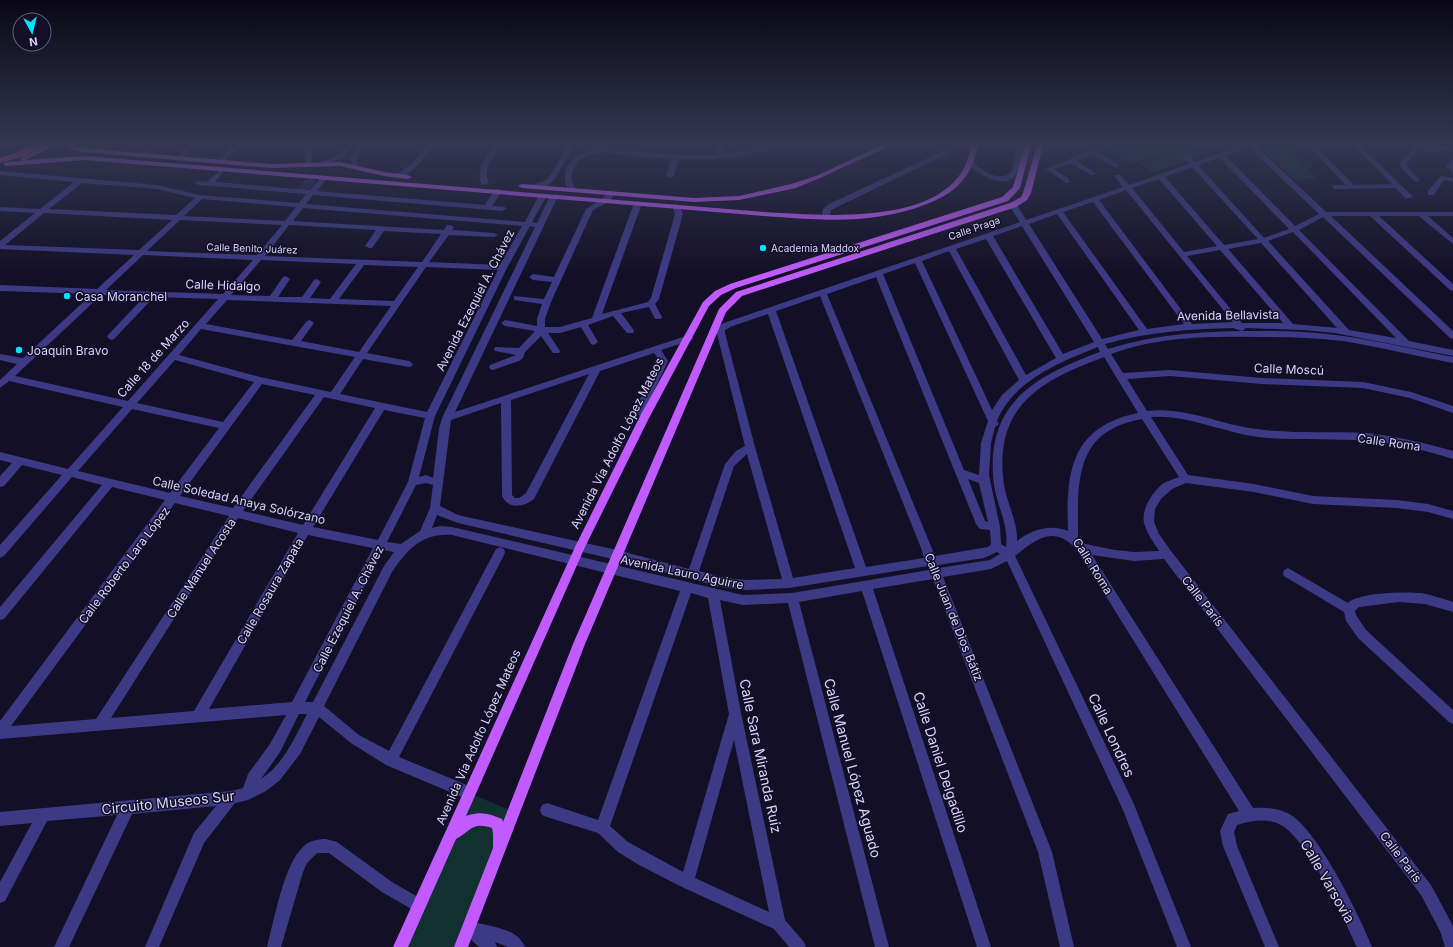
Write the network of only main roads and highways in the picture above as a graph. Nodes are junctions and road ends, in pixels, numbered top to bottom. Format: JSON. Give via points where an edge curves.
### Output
{"nodes":[{"id":1,"x":437,"y":186,"type":"edge"},
{"id":2,"x":526,"y":186,"type":"edge"},
{"id":3,"x":788,"y":186,"type":"edge"},
{"id":4,"x":953,"y":186,"type":"edge"},
{"id":5,"x":1017,"y":186,"type":"edge"},
{"id":6,"x":1029,"y":186,"type":"edge"},
{"id":7,"x":762,"y":194,"type":"junction"},
{"id":8,"x":739,"y":198,"type":"junction"},
{"id":9,"x":744,"y":212,"type":"junction"},
{"id":10,"x":764,"y":214,"type":"junction"},
{"id":11,"x":451,"y":835,"type":"junction"},
{"id":12,"x":498,"y":854,"type":"junction"},
{"id":13,"x":400,"y":947,"type":"edge"},
{"id":14,"x":461,"y":947,"type":"edge"}],
"edges":[{"from":1,"to":9,"type":"main road"},
{"from":2,"to":8,"type":"main road","via":[[694,200]]},
{"from":3,"to":7,"type":"main road"},
{"from":4,"to":10,"type":"main road","via":[[942,195],[916,207],[884,215],[848,219]]},
{"from":5,"to":11,"type":"main road","name":"Avenida Via Adolfo López Mateos","via":[[1005,198],[733,286],[718,292],[706,304],[644,418],[580,547]]},
{"from":6,"to":12,"type":"main road","via":[[1024,198],[1013,205],[739,294],[722,311],[717,328],[610,570],[550,716]]},
{"from":7,"to":8,"type":"main road"},
{"from":7,"to":10,"type":"main road","via":[[759,204]]},
{"from":8,"to":9,"type":"main road","via":[[746,205]]},
{"from":9,"to":10,"type":"main road"},
{"from":11,"to":12,"type":"main road","via":[[470,821],[488,819],[497,824],[500,834]]},
{"from":11,"to":13,"type":"main road","name":"Avenida Via Adolfo López Mateos"},
{"from":12,"to":14,"type":"main road"}]}
